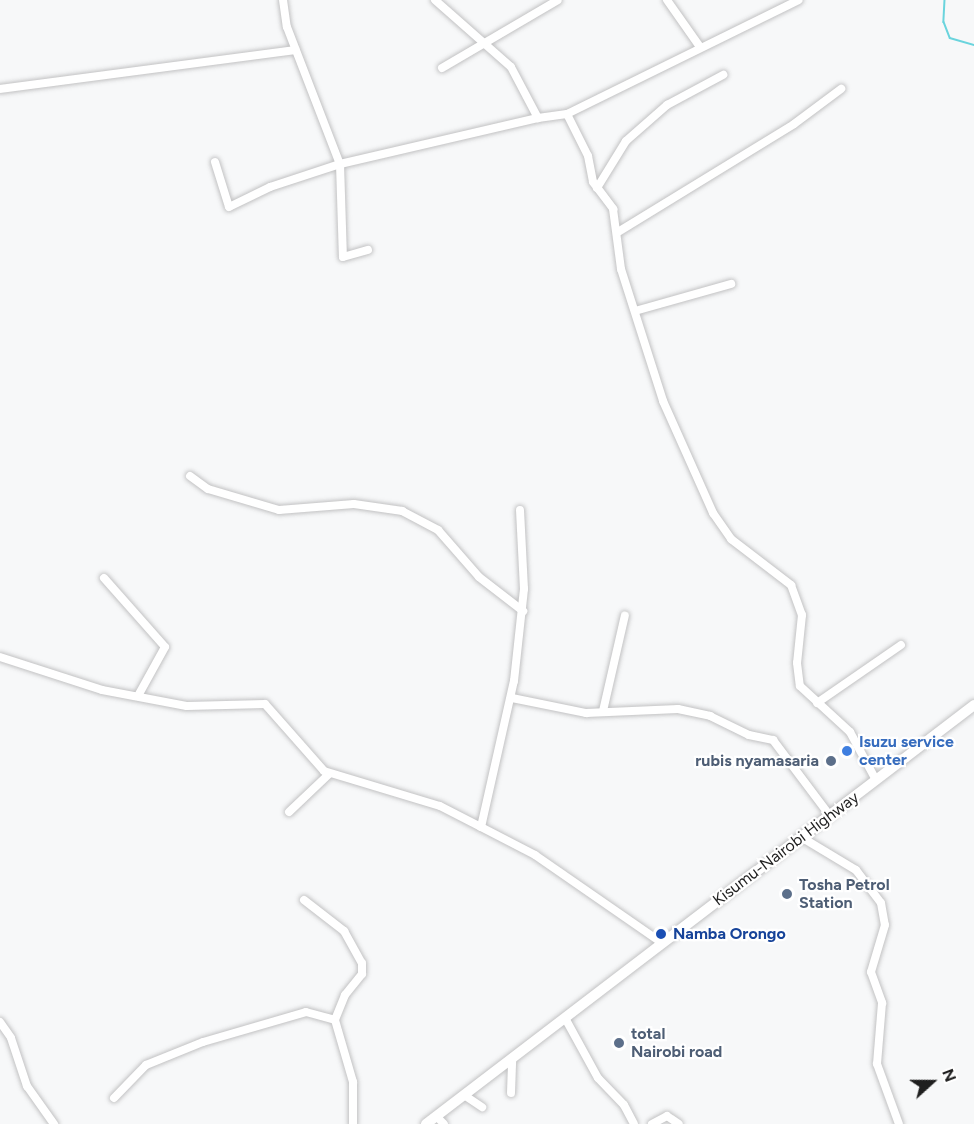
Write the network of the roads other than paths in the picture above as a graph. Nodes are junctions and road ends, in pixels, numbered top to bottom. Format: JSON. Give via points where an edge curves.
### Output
{"nodes":[{"id":1,"x":283,"y":0,"type":"edge"},
{"id":2,"x":435,"y":0,"type":"edge"},
{"id":3,"x":558,"y":0,"type":"edge"},
{"id":4,"x":667,"y":0,"type":"edge"},
{"id":5,"x":799,"y":0,"type":"edge"},
{"id":6,"x":486,"y":43,"type":"junction"},
{"id":7,"x":700,"y":48,"type":"junction"},
{"id":8,"x":295,"y":50,"type":"junction"},
{"id":9,"x":442,"y":68,"type":"dead end"},
{"id":10,"x":723,"y":75,"type":"dead end"},
{"id":11,"x":0,"y":89,"type":"edge"},
{"id":12,"x":841,"y":89,"type":"dead end"},
{"id":13,"x":567,"y":114,"type":"junction"},
{"id":14,"x":538,"y":118,"type":"junction"},
{"id":15,"x":215,"y":162,"type":"dead end"},
{"id":16,"x":340,"y":164,"type":"junction"},
{"id":17,"x":597,"y":188,"type":"junction"},
{"id":18,"x":618,"y":232,"type":"junction"},
{"id":19,"x":368,"y":250,"type":"dead end"},
{"id":20,"x":731,"y":284,"type":"dead end"},
{"id":21,"x":635,"y":311,"type":"junction"},
{"id":22,"x":190,"y":476,"type":"dead end"},
{"id":23,"x":520,"y":510,"type":"dead end"},
{"id":24,"x":104,"y":578,"type":"dead end"},
{"id":25,"x":523,"y":611,"type":"junction"},
{"id":26,"x":625,"y":615,"type":"dead end"},
{"id":27,"x":901,"y":645,"type":"dead end"},
{"id":28,"x":0,"y":657,"type":"edge"},
{"id":29,"x":138,"y":696,"type":"junction"},
{"id":30,"x":512,"y":698,"type":"junction"},
{"id":31,"x":817,"y":703,"type":"junction"},
{"id":32,"x":974,"y":705,"type":"edge"},
{"id":33,"x":603,"y":711,"type":"junction"},
{"id":34,"x":329,"y":774,"type":"junction"},
{"id":35,"x":876,"y":780,"type":"junction"},
{"id":36,"x":289,"y":812,"type":"dead end"},
{"id":37,"x":830,"y":816,"type":"junction"},
{"id":38,"x":481,"y":827,"type":"junction"},
{"id":39,"x":801,"y":837,"type":"junction"},
{"id":40,"x":304,"y":900,"type":"dead end"},
{"id":41,"x":662,"y":943,"type":"junction"},
{"id":42,"x":565,"y":1018,"type":"junction"},
{"id":43,"x":335,"y":1020,"type":"junction"},
{"id":44,"x":0,"y":1022,"type":"edge"},
{"id":45,"x":512,"y":1058,"type":"junction"},
{"id":46,"x":511,"y":1093,"type":"dead end"},
{"id":47,"x":464,"y":1095,"type":"junction"},
{"id":48,"x":114,"y":1098,"type":"dead end"},
{"id":49,"x":482,"y":1107,"type":"dead end"},
{"id":50,"x":440,"y":1120,"type":"edge"},
{"id":51,"x":636,"y":1123,"type":"edge"},
{"id":52,"x":54,"y":1124,"type":"edge"},
{"id":53,"x":352,"y":1124,"type":"edge"},
{"id":54,"x":426,"y":1124,"type":"edge"},
{"id":55,"x":652,"y":1124,"type":"edge"},
{"id":56,"x":679,"y":1124,"type":"edge"},
{"id":57,"x":899,"y":1124,"type":"edge"}],
"edges":[{"from":1,"to":8,"type":"street"},
{"from":2,"to":6,"type":"street"},
{"from":3,"to":6,"type":"street"},
{"from":4,"to":7,"type":"street"},
{"from":5,"to":7,"type":"street"},
{"from":6,"to":9,"type":"street"},
{"from":6,"to":14,"type":"street","via":[[511,67]]},
{"from":7,"to":13,"type":"street"},
{"from":8,"to":11,"type":"street"},
{"from":8,"to":16,"type":"street"},
{"from":10,"to":17,"type":"street","via":[[667,105],[626,141]]},
{"from":12,"to":18,"type":"street","via":[[794,124]]},
{"from":13,"to":14,"type":"street"},
{"from":13,"to":17,"type":"street","via":[[582,141]]},
{"from":14,"to":16,"type":"street"},
{"from":15,"to":16,"type":"street","via":[[229,207],[270,187]]},
{"from":16,"to":19,"type":"street","via":[[342,256],[347,259]]},
{"from":17,"to":18,"type":"street","via":[[613,209]]},
{"from":18,"to":21,"type":"street","via":[[621,270]]},
{"from":20,"to":21,"type":"street"},
{"from":21,"to":31,"type":"street","via":[[668,415],[721,528],[782,576],[799,600],[802,630],[798,678],[804,693]]},
{"from":22,"to":25,"type":"street","via":[[208,489],[279,510],[354,504],[402,511],[438,530],[479,577]]},
{"from":23,"to":25,"type":"street"},
{"from":24,"to":29,"type":"street","via":[[165,647]]},
{"from":25,"to":30,"type":"street"},
{"from":26,"to":33,"type":"street"},
{"from":27,"to":31,"type":"street"},
{"from":28,"to":29,"type":"street","via":[[85,686]]},
{"from":29,"to":34,"type":"street","via":[[202,708],[265,704],[317,766]]},
{"from":30,"to":33,"type":"street","via":[[586,713]]},
{"from":30,"to":38,"type":"street"},
{"from":31,"to":35,"type":"street","via":[[850,732]]},
{"from":32,"to":35,"type":"highway","name":"Kisumu-Nairobi Highway"},
{"from":33,"to":37,"type":"street","via":[[693,711],[748,735],[767,737],[782,749]]},
{"from":34,"to":36,"type":"street"},
{"from":34,"to":38,"type":"street","via":[[440,806]]},
{"from":35,"to":37,"type":"highway","name":"Kisumu-Nairobi Highway"},
{"from":37,"to":39,"type":"highway","name":"Kisumu-Nairobi Highway"},
{"from":38,"to":41,"type":"street","via":[[535,855]]},
{"from":39,"to":41,"type":"highway","name":"Kisumu-Nairobi Highway"},
{"from":39,"to":57,"type":"street","via":[[856,870],[881,903],[885,925],[871,972],[881,996],[876,1055]]},
{"from":40,"to":43,"type":"street","via":[[344,932],[362,963],[362,974],[345,995]]},
{"from":41,"to":42,"type":"highway","name":"Kisumu-Nairobi Highway"},
{"from":42,"to":45,"type":"highway","name":"Kisumu-Nairobi Highway"},
{"from":42,"to":51,"type":"street","via":[[598,1078]]},
{"from":43,"to":48,"type":"street","via":[[306,1012],[203,1042],[146,1065]]},
{"from":43,"to":53,"type":"street","via":[[353,1082]]},
{"from":44,"to":52,"type":"street","via":[[11,1038],[27,1086]]},
{"from":45,"to":46,"type":"street"},
{"from":45,"to":47,"type":"highway","name":"Kisumu-Nairobi Highway"},
{"from":47,"to":49,"type":"street"},
{"from":47,"to":50,"type":"highway","name":"Kisumu-Nairobi Highway"},
{"from":50,"to":54,"type":"highway","name":"Kisumu-Nairobi Highway"},
{"from":55,"to":56,"type":"street","via":[[667,1116]]}]}
